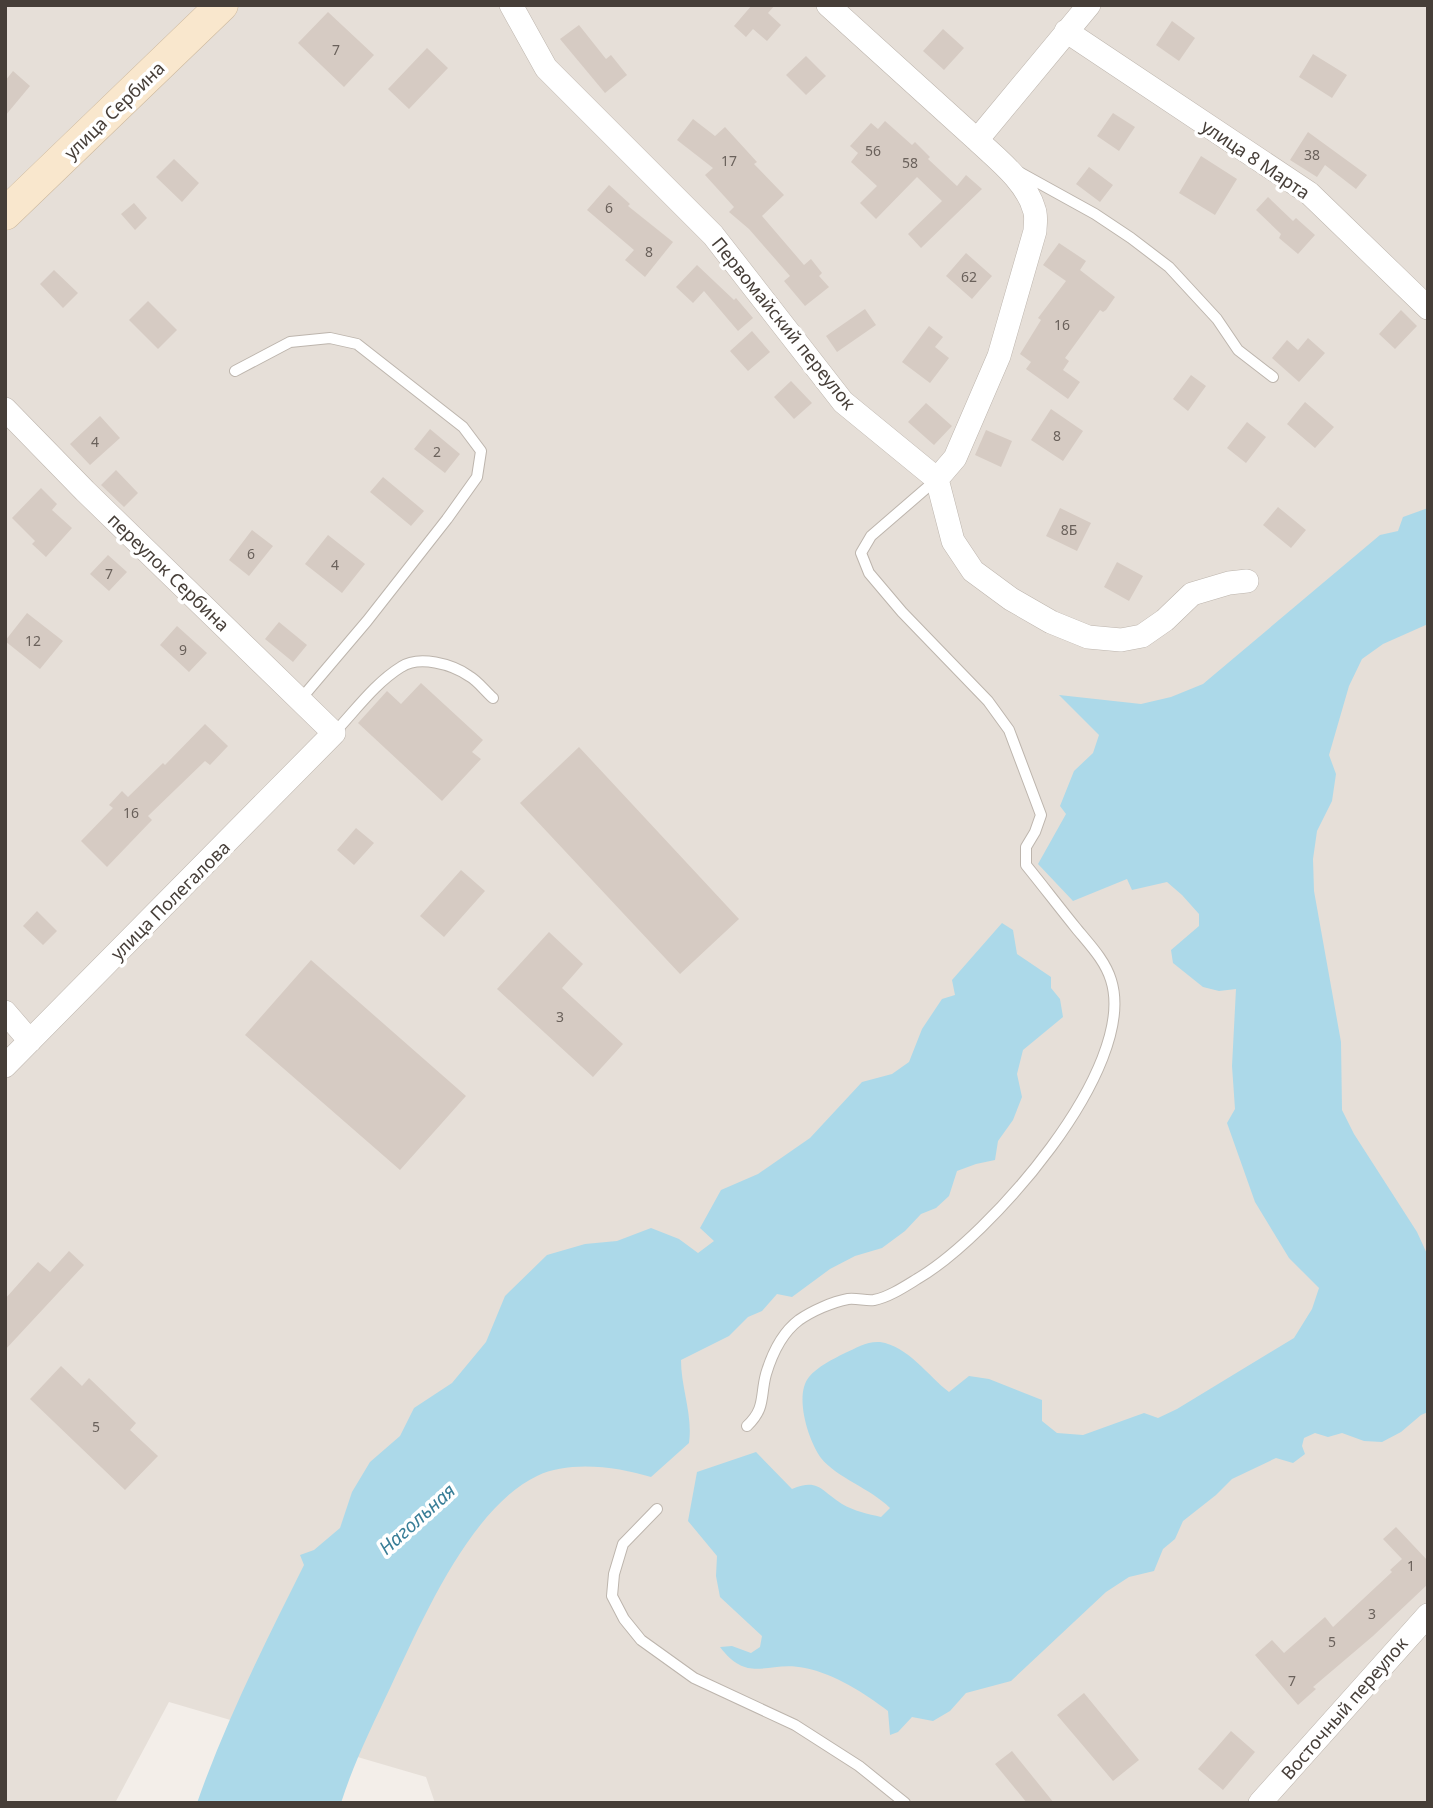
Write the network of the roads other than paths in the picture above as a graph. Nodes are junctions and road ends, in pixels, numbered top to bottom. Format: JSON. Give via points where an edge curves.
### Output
{"nodes":[{"id":1,"x":222,"y":5,"type":"edge"},
{"id":2,"x":511,"y":5,"type":"edge"},
{"id":3,"x":828,"y":5,"type":"edge"},
{"id":4,"x":1089,"y":5,"type":"edge"},
{"id":5,"x":1066,"y":31,"type":"junction"},
{"id":6,"x":977,"y":140,"type":"junction"},
{"id":7,"x":1000,"y":162,"type":"junction"},
{"id":8,"x":5,"y":214,"type":"edge"},
{"id":9,"x":1428,"y":308,"type":"edge"},
{"id":10,"x":235,"y":371,"type":"dead end"},
{"id":11,"x":1273,"y":377,"type":"dead end"},
{"id":12,"x":5,"y":409,"type":"edge"},
{"id":13,"x":937,"y":479,"type":"junction"},
{"id":14,"x":1248,"y":581,"type":"dead end"},
{"id":15,"x":493,"y":698,"type":"dead end"},
{"id":16,"x":300,"y":700,"type":"junction"},
{"id":17,"x":334,"y":733,"type":"junction"},
{"id":18,"x":5,"y":1012,"type":"edge"},
{"id":19,"x":30,"y":1041,"type":"junction"},
{"id":20,"x":5,"y":1066,"type":"edge"},
{"id":21,"x":747,"y":1426,"type":"dead end"},
{"id":22,"x":657,"y":1509,"type":"dead end"},
{"id":23,"x":1428,"y":1615,"type":"edge"},
{"id":24,"x":905,"y":1803,"type":"edge"},
{"id":25,"x":1260,"y":1803,"type":"edge"}],
"edges":[{"from":1,"to":8,"type":"street","name":"улица Сербина"},
{"from":2,"to":13,"type":"street","name":"Первомайский переулок","via":[[545,68],[713,235],[843,402]]},
{"from":3,"to":6,"type":"street"},
{"from":4,"to":5,"type":"street"},
{"from":5,"to":6,"type":"street"},
{"from":5,"to":9,"type":"street","name":"улица 8 Марта","via":[[1309,193]]},
{"from":6,"to":7,"type":"street"},
{"from":7,"to":11,"type":"lane","via":[[1095,214],[1168,267],[1238,350]]},
{"from":7,"to":13,"type":"street","via":[[1029,196],[1035,231],[999,356],[955,458]]},
{"from":10,"to":16,"type":"lane","via":[[290,342],[330,338],[357,344],[463,427],[481,451],[477,477],[447,519]]},
{"from":12,"to":16,"type":"street","name":"переулок Сербина"},
{"from":13,"to":14,"type":"street","via":[[953,541],[973,571],[1051,622],[1088,637],[1121,640],[1142,636],[1192,594]]},
{"from":13,"to":21,"type":"lane","via":[[871,536],[861,553],[885,593],[988,701],[1009,730],[1041,815],[1026,847],[1026,865],[1100,958],[1111,981],[1115,1008],[1109,1041],[1053,1145],[985,1226],[920,1278],[887,1296],[846,1299],[798,1321],[774,1353],[761,1408]]},
{"from":15,"to":17,"type":"lane","via":[[456,668],[417,662],[402,666],[384,680]]},
{"from":16,"to":17,"type":"street","name":"переулок Сербина"},
{"from":17,"to":19,"type":"street","name":"улица Полегалова"},
{"from":18,"to":19,"type":"street"},
{"from":19,"to":20,"type":"street","name":"улица Полегалова"},
{"from":22,"to":24,"type":"lane","via":[[623,1544],[614,1574],[612,1596],[641,1640],[694,1678],[795,1725],[859,1766]]},
{"from":23,"to":25,"type":"street","name":"Восточный переулок"}]}
